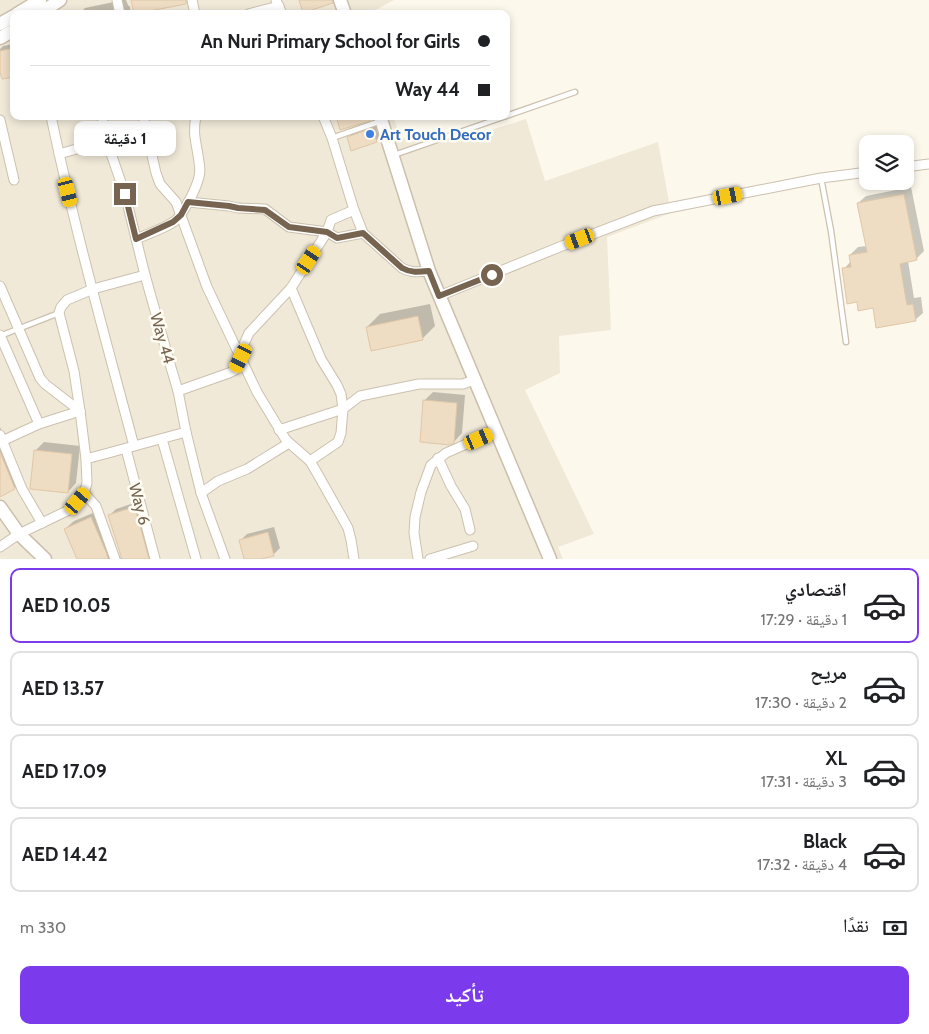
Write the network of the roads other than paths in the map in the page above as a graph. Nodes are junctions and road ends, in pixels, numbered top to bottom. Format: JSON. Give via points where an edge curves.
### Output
{"nodes":[{"id":1,"x":60,"y":0,"type":"edge"},
{"id":2,"x":37,"y":4,"type":"edge"},
{"id":3,"x":279,"y":6,"type":"edge"},
{"id":4,"x":25,"y":10,"type":"edge"},
{"id":5,"x":264,"y":10,"type":"edge"},
{"id":6,"x":575,"y":92,"type":"dead end"},
{"id":7,"x":510,"y":115,"type":"edge"},
{"id":8,"x":0,"y":120,"type":"edge"},
{"id":9,"x":51,"y":120,"type":"edge"},
{"id":10,"x":103,"y":120,"type":"edge"},
{"id":11,"x":144,"y":120,"type":"edge"},
{"id":12,"x":195,"y":120,"type":"edge"},
{"id":13,"x":325,"y":120,"type":"edge"},
{"id":14,"x":377,"y":120,"type":"edge"},
{"id":15,"x":380,"y":120,"type":"edge"},
{"id":16,"x":494,"y":120,"type":"edge"},
{"id":17,"x":332,"y":138,"type":"junction"},
{"id":18,"x":106,"y":139,"type":"junction"},
{"id":19,"x":58,"y":154,"type":"junction"},
{"id":20,"x":392,"y":155,"type":"junction"},
{"id":21,"x":929,"y":164,"type":"edge"},
{"id":22,"x":914,"y":166,"type":"edge"},
{"id":23,"x":859,"y":173,"type":"edge"},
{"id":24,"x":821,"y":178,"type":"junction"},
{"id":25,"x":14,"y":180,"type":"dead end"},
{"id":26,"x":188,"y":202,"type":"junction"},
{"id":27,"x":354,"y":210,"type":"junction"},
{"id":28,"x":181,"y":215,"type":"junction"},
{"id":29,"x":327,"y":232,"type":"junction"},
{"id":30,"x":363,"y":233,"type":"junction"},
{"id":31,"x":136,"y":239,"type":"junction"},
{"id":32,"x":429,"y":271,"type":"junction"},
{"id":33,"x":145,"y":274,"type":"junction"},
{"id":34,"x":0,"y":286,"type":"edge"},
{"id":35,"x":290,"y":288,"type":"junction"},
{"id":36,"x":93,"y":289,"type":"junction"},
{"id":37,"x":439,"y":296,"type":"junction"},
{"id":38,"x":60,"y":313,"type":"junction"},
{"id":39,"x":19,"y":329,"type":"junction"},
{"id":40,"x":0,"y":336,"type":"edge"},
{"id":41,"x":846,"y":342,"type":"dead end"},
{"id":42,"x":241,"y":358,"type":"junction"},
{"id":43,"x":474,"y":380,"type":"junction"},
{"id":44,"x":178,"y":391,"type":"junction"},
{"id":45,"x":343,"y":409,"type":"junction"},
{"id":46,"x":80,"y":411,"type":"junction"},
{"id":47,"x":39,"y":424,"type":"junction"},
{"id":48,"x":280,"y":430,"type":"junction"},
{"id":49,"x":186,"y":432,"type":"junction"},
{"id":50,"x":496,"y":432,"type":"junction"},
{"id":51,"x":1,"y":438,"type":"edge"},
{"id":52,"x":162,"y":439,"type":"junction"},
{"id":53,"x":289,"y":443,"type":"junction"},
{"id":54,"x":130,"y":447,"type":"junction"},
{"id":55,"x":438,"y":458,"type":"junction"},
{"id":56,"x":86,"y":459,"type":"junction"},
{"id":57,"x":310,"y":461,"type":"junction"},
{"id":58,"x":84,"y":493,"type":"junction"},
{"id":59,"x":201,"y":493,"type":"junction"},
{"id":60,"x":0,"y":496,"type":"edge"},
{"id":61,"x":0,"y":507,"type":"edge"},
{"id":62,"x":42,"y":523,"type":"junction"},
{"id":63,"x":470,"y":530,"type":"dead end"},
{"id":64,"x":22,"y":532,"type":"junction"},
{"id":65,"x":473,"y":546,"type":"dead end"},
{"id":66,"x":0,"y":547,"type":"edge"},
{"id":67,"x":45,"y":559,"type":"edge"},
{"id":68,"x":116,"y":559,"type":"edge"},
{"id":69,"x":155,"y":559,"type":"edge"},
{"id":70,"x":195,"y":559,"type":"edge"},
{"id":71,"x":225,"y":559,"type":"edge"},
{"id":72,"x":354,"y":559,"type":"edge"},
{"id":73,"x":418,"y":559,"type":"edge"},
{"id":74,"x":430,"y":559,"type":"edge"},
{"id":75,"x":550,"y":559,"type":"edge"}],
"edges":[{"from":1,"to":2,"type":"street"},
{"from":2,"to":4,"type":"street"},
{"from":3,"to":5,"type":"street"},
{"from":6,"to":7,"type":"lane"},
{"from":8,"to":25,"type":"street"},
{"from":9,"to":19,"type":"street","name":"Way 6"},
{"from":10,"to":18,"type":"street","name":"Way 44"},
{"from":11,"to":28,"type":"street","via":[[160,184],[176,202]]},
{"from":12,"to":26,"type":"street","via":[[200,176]]},
{"from":13,"to":17,"type":"street"},
{"from":14,"to":17,"type":"lane"},
{"from":15,"to":20,"type":"street"},
{"from":16,"to":20,"type":"lane"},
{"from":17,"to":27,"type":"street"},
{"from":18,"to":19,"type":"street"},
{"from":18,"to":31,"type":"street","name":"Way 44"},
{"from":19,"to":36,"type":"street","name":"Way 6"},
{"from":20,"to":32,"type":"street"},
{"from":21,"to":22,"type":"street"},
{"from":23,"to":24,"type":"street"},
{"from":24,"to":37,"type":"street","via":[[654,211]]},
{"from":24,"to":41,"type":"lane"},
{"from":26,"to":28,"type":"street"},
{"from":26,"to":29,"type":"street","via":[[265,210],[289,227]]},
{"from":27,"to":29,"type":"street","via":[[331,220]]},
{"from":27,"to":30,"type":"street"},
{"from":28,"to":31,"type":"street"},
{"from":28,"to":42,"type":"street","via":[[207,287]]},
{"from":29,"to":30,"type":"street","via":[[337,238]]},
{"from":29,"to":35,"type":"street"},
{"from":30,"to":32,"type":"street","via":[[402,268],[415,272]]},
{"from":31,"to":33,"type":"street","name":"Way 44"},
{"from":32,"to":37,"type":"street"},
{"from":33,"to":36,"type":"street"},
{"from":33,"to":44,"type":"street","name":"Way 44"},
{"from":34,"to":39,"type":"street"},
{"from":35,"to":42,"type":"street","via":[[249,333]]},
{"from":35,"to":45,"type":"street","via":[[320,359],[338,385]]},
{"from":36,"to":38,"type":"street","via":[[67,300]]},
{"from":36,"to":54,"type":"street","name":"Way 6"},
{"from":37,"to":43,"type":"street"},
{"from":38,"to":39,"type":"lane"},
{"from":38,"to":46,"type":"street"},
{"from":39,"to":40,"type":"lane"},
{"from":39,"to":46,"type":"street","via":[[40,378]]},
{"from":40,"to":47,"type":"street"},
{"from":42,"to":44,"type":"street","via":[[236,370],[229,374]]},
{"from":42,"to":48,"type":"street"},
{"from":43,"to":45,"type":"street","via":[[463,384],[419,384],[360,396]]},
{"from":43,"to":50,"type":"street"},
{"from":44,"to":49,"type":"street","name":"Way 44"},
{"from":45,"to":48,"type":"street"},
{"from":45,"to":57,"type":"street","via":[[338,442]]},
{"from":46,"to":47,"type":"street"},
{"from":46,"to":56,"type":"street"},
{"from":47,"to":51,"type":"street"},
{"from":48,"to":53,"type":"street"},
{"from":49,"to":52,"type":"street"},
{"from":49,"to":59,"type":"street","name":"Way 44"},
{"from":50,"to":55,"type":"street"},
{"from":50,"to":75,"type":"street"},
{"from":51,"to":62,"type":"street","via":[[22,489]]},
{"from":52,"to":54,"type":"street"},
{"from":52,"to":70,"type":"street"},
{"from":53,"to":57,"type":"street"},
{"from":53,"to":59,"type":"street"},
{"from":54,"to":56,"type":"street"},
{"from":54,"to":69,"type":"street","name":"Way 6"},
{"from":55,"to":63,"type":"street","via":[[465,509]]},
{"from":55,"to":73,"type":"street","via":[[426,477],[416,517],[414,533]]},
{"from":56,"to":58,"type":"street"},
{"from":57,"to":72,"type":"street","via":[[348,528]]},
{"from":58,"to":62,"type":"street","via":[[71,509]]},
{"from":58,"to":68,"type":"street","via":[[96,506]]},
{"from":59,"to":71,"type":"street","name":"Way 44"},
{"from":60,"to":64,"type":"street"},
{"from":61,"to":64,"type":"street"},
{"from":62,"to":64,"type":"street"},
{"from":64,"to":66,"type":"street"},
{"from":64,"to":67,"type":"street"},
{"from":65,"to":74,"type":"street"}]}
